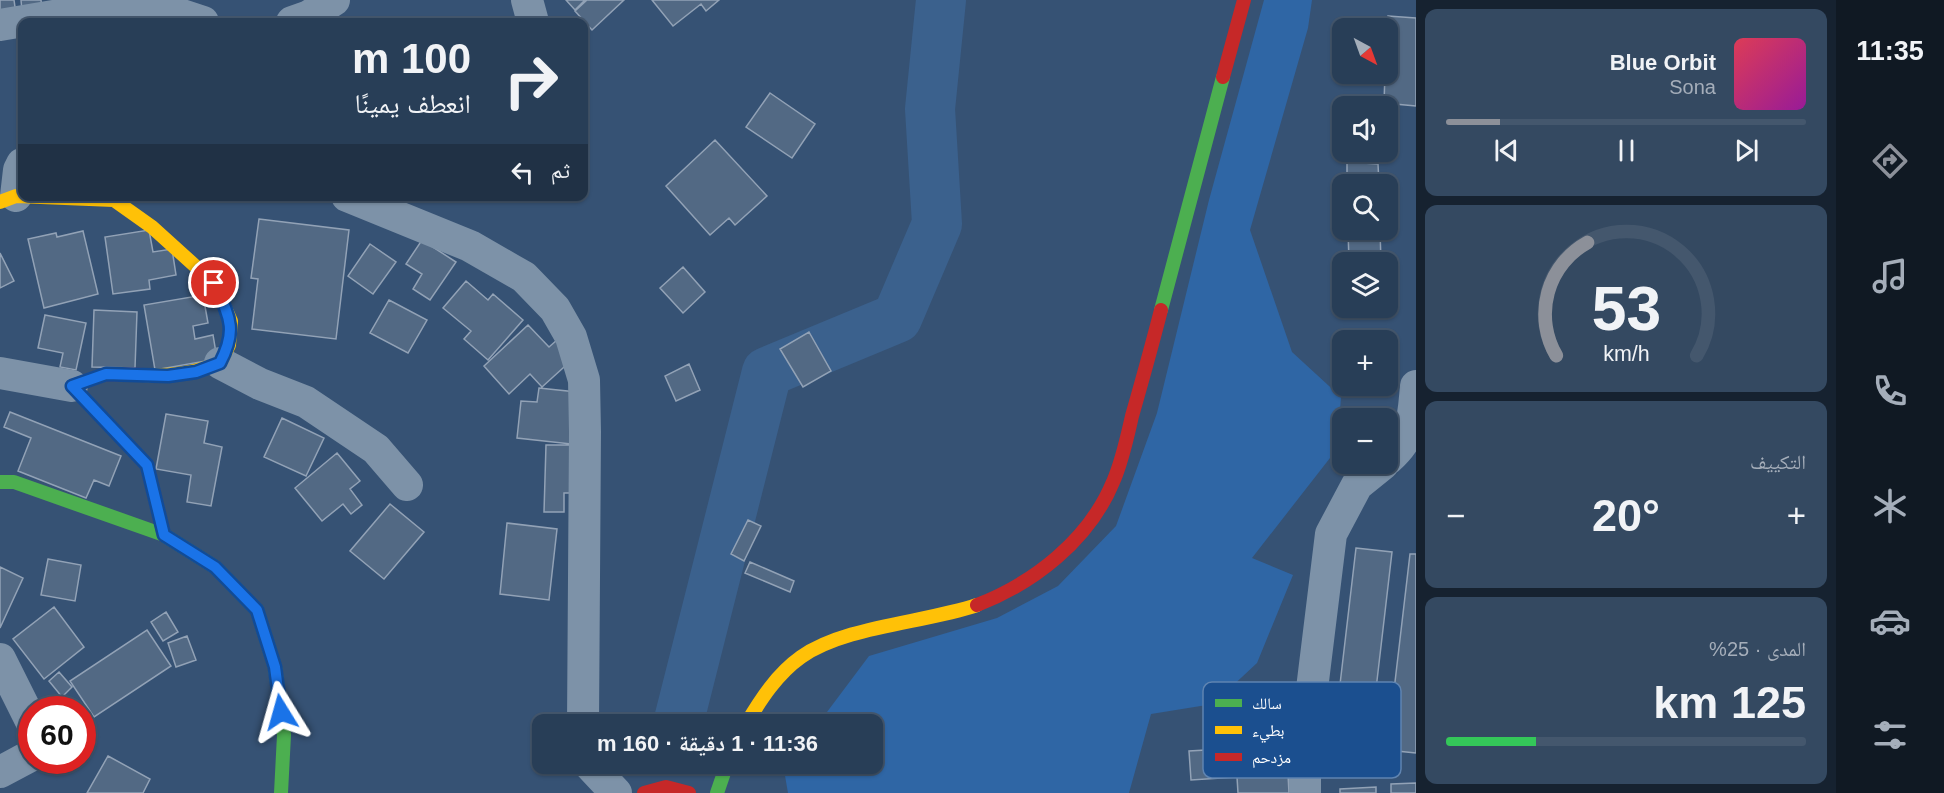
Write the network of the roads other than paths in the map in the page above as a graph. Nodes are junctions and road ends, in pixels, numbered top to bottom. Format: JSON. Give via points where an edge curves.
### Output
{"nodes":[{"id":1,"x":333,"y":0,"type":"edge"},
{"id":2,"x":527,"y":0,"type":"edge"},
{"id":3,"x":1244,"y":0,"type":"edge"},
{"id":4,"x":41,"y":18,"type":"edge"},
{"id":5,"x":191,"y":18,"type":"edge"},
{"id":6,"x":303,"y":18,"type":"edge"},
{"id":7,"x":532,"y":18,"type":"edge"},
{"id":8,"x":18,"y":22,"type":"edge"},
{"id":9,"x":0,"y":25,"type":"edge"},
{"id":10,"x":18,"y":173,"type":"edge"},
{"id":11,"x":8,"y":199,"type":"edge"},
{"id":12,"x":123,"y":201,"type":"edge"},
{"id":13,"x":359,"y":201,"type":"edge"},
{"id":14,"x":220,"y":363,"type":"junction"},
{"id":15,"x":0,"y":373,"type":"edge"},
{"id":16,"x":72,"y":386,"type":"junction"},
{"id":17,"x":1416,"y":386,"type":"edge"},
{"id":18,"x":1398,"y":450,"type":"edge"},
{"id":19,"x":1371,"y":474,"type":"edge"},
{"id":20,"x":0,"y":482,"type":"edge"},
{"id":21,"x":407,"y":485,"type":"dead end"},
{"id":22,"x":164,"y":535,"type":"junction"},
{"id":23,"x":0,"y":659,"type":"edge"},
{"id":24,"x":1313,"y":682,"type":"edge"},
{"id":25,"x":18,"y":696,"type":"edge"},
{"id":26,"x":757,"y":705,"type":"junction"},
{"id":27,"x":583,"y":714,"type":"edge"},
{"id":28,"x":745,"y":714,"type":"edge"},
{"id":29,"x":752,"y":714,"type":"edge"},
{"id":30,"x":18,"y":762,"type":"edge"},
{"id":31,"x":0,"y":772,"type":"edge"},
{"id":32,"x":598,"y":774,"type":"edge"},
{"id":33,"x":675,"y":774,"type":"edge"},
{"id":34,"x":724,"y":774,"type":"edge"},
{"id":35,"x":664,"y":786,"type":"junction"},
{"id":36,"x":281,"y":793,"type":"edge"},
{"id":37,"x":616,"y":793,"type":"edge"},
{"id":38,"x":644,"y":793,"type":"edge"},
{"id":39,"x":689,"y":793,"type":"edge"},
{"id":40,"x":717,"y":793,"type":"edge"}],
"edges":[{"from":1,"to":6,"type":"street"},
{"from":2,"to":7,"type":"street"},
{"from":3,"to":26,"type":"main road","via":[[1124,448],[1112,484],[1089,521],[1062,551],[1023,584],[977,605],[836,640],[811,651],[783,672]]},
{"from":4,"to":5,"type":"street","via":[[152,4]]},
{"from":8,"to":9,"type":"street"},
{"from":10,"to":11,"type":"street"},
{"from":12,"to":14,"type":"main road","via":[[214,283],[231,321],[229,345]]},
{"from":13,"to":27,"type":"street","via":[[470,246],[524,277],[555,309],[571,337],[584,380],[585,411]]},
{"from":14,"to":16,"type":"main road","via":[[168,376],[106,374]]},
{"from":14,"to":21,"type":"street","via":[[306,402],[376,449]]},
{"from":15,"to":16,"type":"street"},
{"from":16,"to":22,"type":"main road","via":[[147,465]]},
{"from":17,"to":18,"type":"street","via":[[1412,427]]},
{"from":19,"to":24,"type":"street","via":[[1358,485],[1331,534]]},
{"from":20,"to":22,"type":"main road","via":[[14,482]]},
{"from":22,"to":36,"type":"main road","via":[[215,567],[257,610],[275,667],[284,735]]},
{"from":23,"to":25,"type":"street"},
{"from":26,"to":28,"type":"main road"},
{"from":26,"to":29,"type":"main road"},
{"from":30,"to":31,"type":"street"},
{"from":32,"to":37,"type":"street"},
{"from":33,"to":35,"type":"main road"},
{"from":34,"to":40,"type":"main road"},
{"from":35,"to":38,"type":"main road"},
{"from":35,"to":39,"type":"main road"}]}
